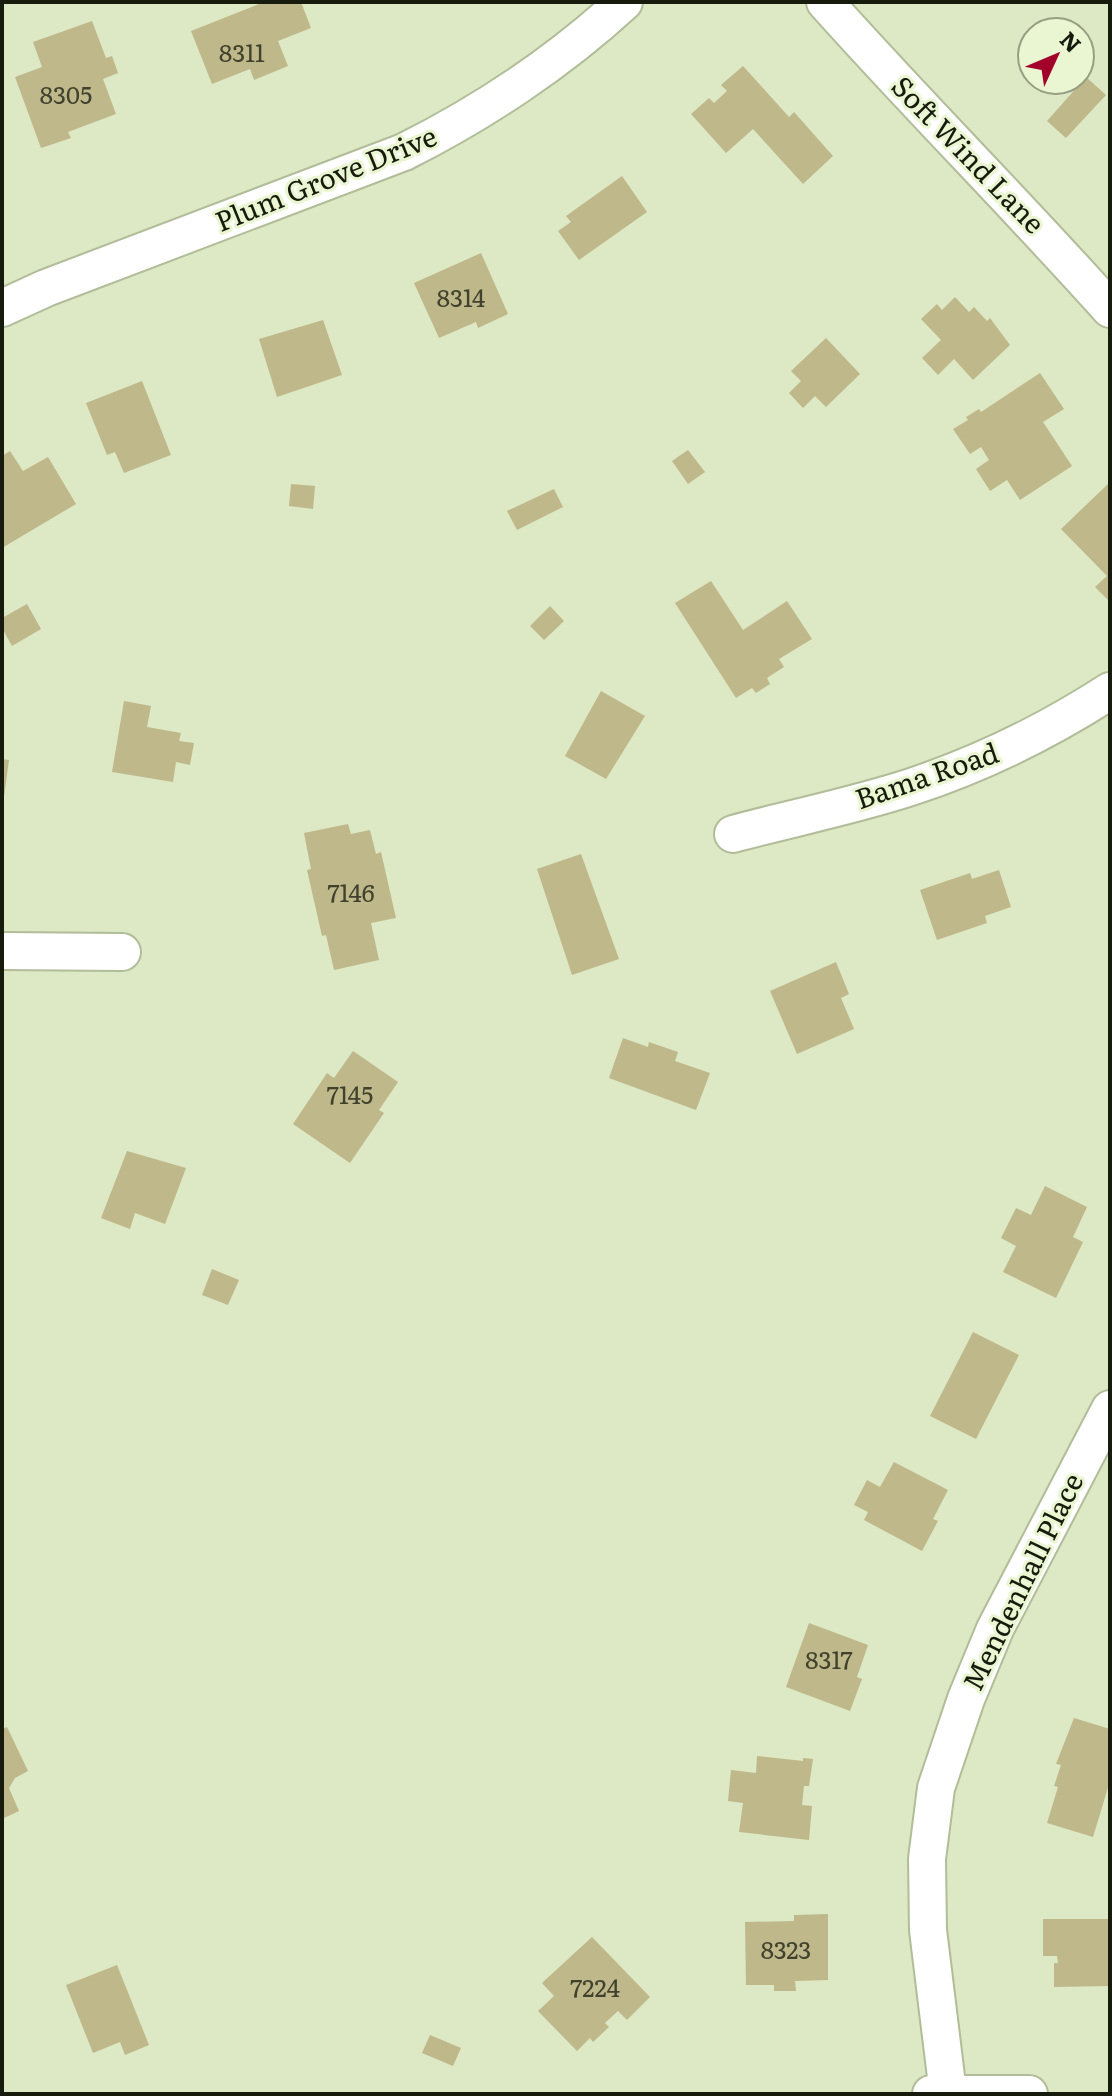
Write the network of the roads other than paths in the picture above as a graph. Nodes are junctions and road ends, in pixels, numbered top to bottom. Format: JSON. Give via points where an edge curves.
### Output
{"nodes":[{"id":1,"x":624,"y":2,"type":"edge"},
{"id":2,"x":825,"y":2,"type":"edge"},
{"id":3,"x":2,"y":308,"type":"edge"},
{"id":4,"x":1110,"y":309,"type":"edge"},
{"id":5,"x":1110,"y":691,"type":"edge"},
{"id":6,"x":733,"y":834,"type":"dead end"},
{"id":7,"x":2,"y":951,"type":"edge"},
{"id":8,"x":122,"y":952,"type":"dead end"},
{"id":9,"x":1110,"y":1409,"type":"edge"},
{"id":10,"x":940,"y":2093,"type":"edge"},
{"id":11,"x":1029,"y":2094,"type":"edge"}],
"edges":[{"from":1,"to":3,"type":"street","name":"Plum Grove Drive","via":[[457,126],[404,152]]},
{"from":2,"to":4,"type":"street","name":"Soft Wind Lane"},
{"from":5,"to":6,"type":"street","name":"Bama Road","via":[[994,755],[911,787]]},
{"from":7,"to":8,"type":"street"},
{"from":9,"to":10,"type":"street","name":"Mendenhall Place","via":[[995,1629],[936,1788],[927,1859]]},
{"from":10,"to":11,"type":"street"}]}
